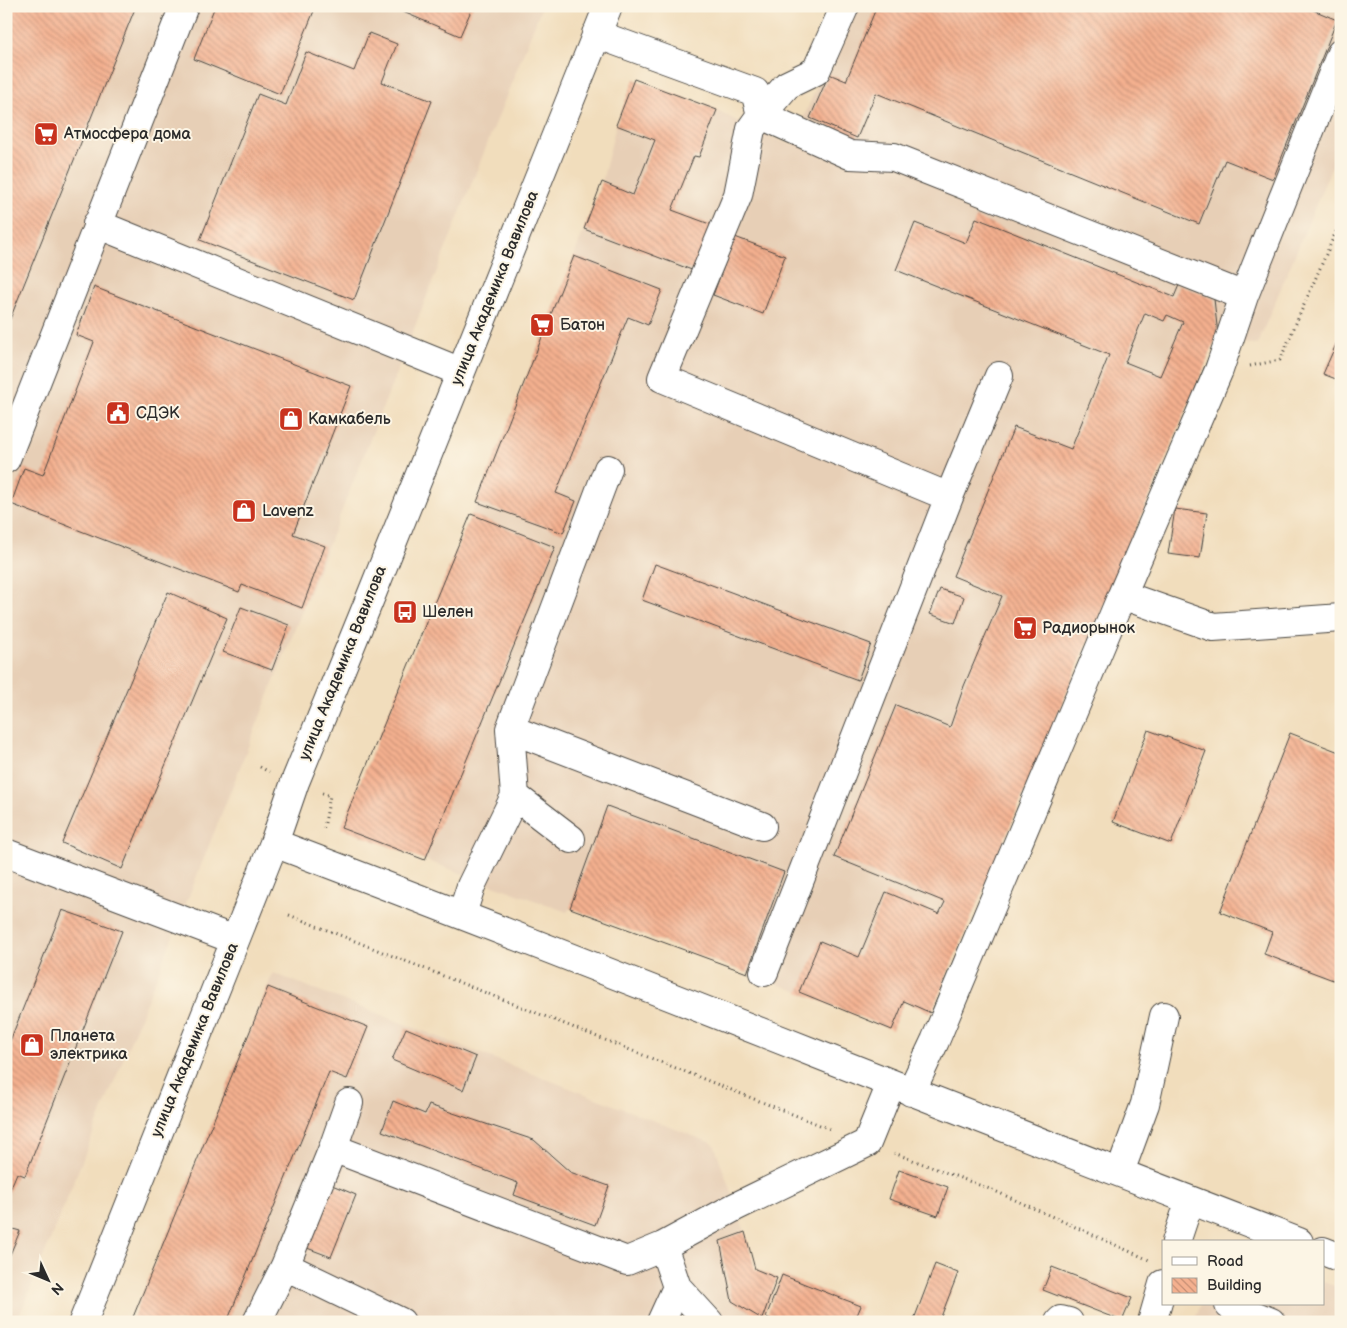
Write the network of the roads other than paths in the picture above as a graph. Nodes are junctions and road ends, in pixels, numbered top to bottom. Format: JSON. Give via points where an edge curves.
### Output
{"nodes":[{"id":1,"x":184,"y":6,"type":"edge"},
{"id":2,"x":608,"y":6,"type":"edge"},
{"id":3,"x":845,"y":6,"type":"edge"},
{"id":4,"x":596,"y":34,"type":"junction"},
{"id":5,"x":1341,"y":53,"type":"edge"},
{"id":6,"x":761,"y":115,"type":"junction"},
{"id":7,"x":97,"y":224,"type":"junction"},
{"id":8,"x":1244,"y":296,"type":"junction"},
{"id":9,"x":461,"y":372,"type":"junction"},
{"id":10,"x":999,"y":376,"type":"dead end"},
{"id":11,"x":6,"y":459,"type":"edge"},
{"id":12,"x":608,"y":468,"type":"dead end"},
{"id":13,"x":949,"y":496,"type":"junction"},
{"id":14,"x":1122,"y":595,"type":"junction"},
{"id":15,"x":1341,"y":618,"type":"edge"},
{"id":16,"x":510,"y":729,"type":"junction"},
{"id":17,"x":515,"y":796,"type":"junction"},
{"id":18,"x":762,"y":826,"type":"dead end"},
{"id":19,"x":571,"y":839,"type":"dead end"},
{"id":20,"x":274,"y":843,"type":"junction"},
{"id":21,"x":6,"y":853,"type":"edge"},
{"id":22,"x":462,"y":914,"type":"junction"},
{"id":23,"x":235,"y":940,"type":"junction"},
{"id":24,"x":764,"y":972,"type":"dead end"},
{"id":25,"x":1164,"y":1016,"type":"dead end"},
{"id":26,"x":901,"y":1088,"type":"junction"},
{"id":27,"x":349,"y":1103,"type":"dead end"},
{"id":28,"x":333,"y":1148,"type":"junction"},
{"id":29,"x":1120,"y":1172,"type":"junction"},
{"id":30,"x":1190,"y":1200,"type":"junction"},
{"id":31,"x":1177,"y":1240,"type":"edge"},
{"id":32,"x":1294,"y":1240,"type":"edge"},
{"id":33,"x":663,"y":1246,"type":"junction"},
{"id":34,"x":1324,"y":1251,"type":"edge"},
{"id":35,"x":1341,"y":1258,"type":"edge"},
{"id":36,"x":285,"y":1266,"type":"junction"},
{"id":37,"x":1159,"y":1273,"type":"edge"},
{"id":38,"x":677,"y":1288,"type":"junction"},
{"id":39,"x":1234,"y":1306,"type":"edge"},
{"id":40,"x":83,"y":1322,"type":"edge"},
{"id":41,"x":257,"y":1322,"type":"edge"},
{"id":42,"x":402,"y":1322,"type":"edge"},
{"id":43,"x":661,"y":1322,"type":"edge"},
{"id":44,"x":709,"y":1322,"type":"edge"},
{"id":45,"x":1059,"y":1322,"type":"edge"},
{"id":46,"x":1068,"y":1322,"type":"edge"},
{"id":47,"x":1152,"y":1322,"type":"edge"},
{"id":48,"x":1271,"y":1322,"type":"edge"}],
"edges":[{"from":1,"to":7,"type":"street"},
{"from":2,"to":4,"type":"street","name":"улица Академика Вавилова"},
{"from":3,"to":6,"type":"street","via":[[816,71],[787,85]]},
{"from":4,"to":6,"type":"street","via":[[755,92]]},
{"from":4,"to":9,"type":"street","name":"улица Академика Вавилова"},
{"from":5,"to":8,"type":"street"},
{"from":6,"to":8,"type":"street","via":[[850,156],[894,157]]},
{"from":6,"to":13,"type":"street","via":[[751,129],[738,195],[662,378]]},
{"from":7,"to":9,"type":"street"},
{"from":7,"to":11,"type":"street"},
{"from":8,"to":14,"type":"street","via":[[1219,370]]},
{"from":9,"to":20,"type":"street","name":"улица Академика Вавилова","via":[[295,782]]},
{"from":10,"to":13,"type":"street"},
{"from":12,"to":16,"type":"street"},
{"from":13,"to":24,"type":"street"},
{"from":14,"to":15,"type":"street","via":[[1213,627]]},
{"from":14,"to":26,"type":"street","via":[[935,1041]]},
{"from":16,"to":17,"type":"street"},
{"from":16,"to":18,"type":"street"},
{"from":17,"to":19,"type":"street"},
{"from":17,"to":22,"type":"street","via":[[471,886]]},
{"from":20,"to":22,"type":"street"},
{"from":20,"to":23,"type":"street","name":"улица Академика Вавилова"},
{"from":21,"to":23,"type":"street"},
{"from":22,"to":26,"type":"street"},
{"from":23,"to":40,"type":"street","name":"улица Академика Вавилова"},
{"from":25,"to":29,"type":"street","via":[[1145,1104]]},
{"from":26,"to":29,"type":"street"},
{"from":26,"to":33,"type":"street","via":[[867,1143]]},
{"from":27,"to":28,"type":"street"},
{"from":28,"to":33,"type":"street","via":[[627,1261]]},
{"from":28,"to":36,"type":"street"},
{"from":29,"to":30,"type":"street"},
{"from":30,"to":31,"type":"street"},
{"from":30,"to":32,"type":"street"},
{"from":33,"to":38,"type":"street"},
{"from":34,"to":35,"type":"street"},
{"from":36,"to":41,"type":"street"},
{"from":36,"to":42,"type":"street"},
{"from":37,"to":47,"type":"street"},
{"from":38,"to":43,"type":"street"},
{"from":38,"to":44,"type":"street"},
{"from":39,"to":48,"type":"street"},
{"from":45,"to":46,"type":"street"}]}
